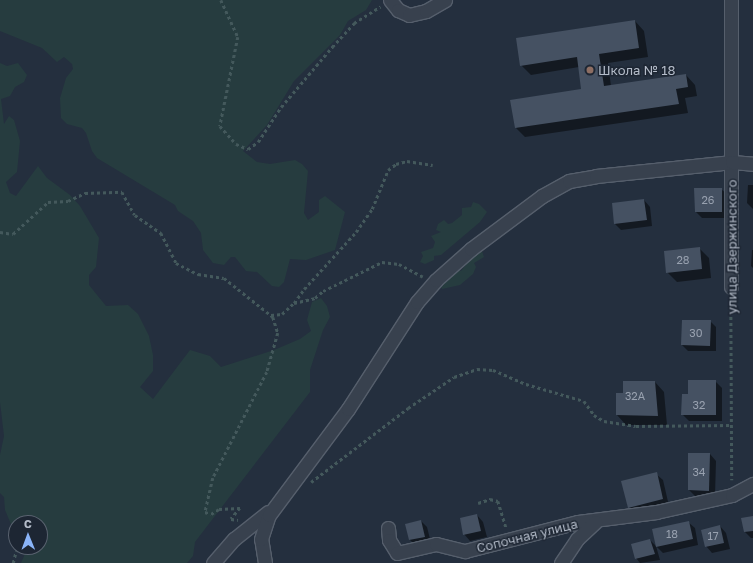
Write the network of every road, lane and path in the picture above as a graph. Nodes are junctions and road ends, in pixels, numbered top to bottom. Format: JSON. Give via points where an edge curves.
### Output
{"nodes":[{"id":1,"x":221,"y":0,"type":"edge"},
{"id":2,"x":445,"y":0,"type":"edge"},
{"id":3,"x":731,"y":0,"type":"edge"},
{"id":4,"x":387,"y":1,"type":"edge"},
{"id":5,"x":732,"y":162,"type":"junction"},
{"id":6,"x":753,"y":164,"type":"edge"},
{"id":7,"x":434,"y":165,"type":"dead end"},
{"id":8,"x":0,"y":232,"type":"edge"},
{"id":9,"x":427,"y":280,"type":"dead end"},
{"id":10,"x":731,"y":287,"type":"joint"},
{"id":11,"x":294,"y":303,"type":"junction"},
{"id":12,"x":271,"y":315,"type":"junction"},
{"id":13,"x":732,"y":425,"type":"junction"},
{"id":14,"x":294,"y":481,"type":"junction"},
{"id":15,"x":753,"y":484,"type":"edge"},
{"id":16,"x":732,"y":495,"type":"junction"},
{"id":17,"x":282,"y":498,"type":"junction"},
{"id":18,"x":478,"y":503,"type":"dead end"},
{"id":19,"x":595,"y":522,"type":"junction"},
{"id":20,"x":239,"y":525,"type":"dead end"},
{"id":21,"x":388,"y":528,"type":"dead end"},
{"id":22,"x":508,"y":541,"type":"junction"},
{"id":23,"x":213,"y":563,"type":"edge"},
{"id":24,"x":265,"y":563,"type":"edge"},
{"id":25,"x":561,"y":563,"type":"edge"}],
"edges":[{"from":1,"to":4,"type":"path","via":[[238,37],[220,126],[236,144],[248,149],[258,142],[281,107],[354,23]]},
{"from":2,"to":4,"type":"street","via":[[426,11],[409,15]]},
{"from":3,"to":5,"type":"street","name":"улица Дзержинского"},
{"from":5,"to":6,"type":"street"},
{"from":5,"to":10,"type":"street","name":"улица Дзержинского"},
{"from":5,"to":14,"type":"street","via":[[581,178],[552,189],[512,217],[425,291],[348,409]]},
{"from":7,"to":11,"type":"path","via":[[407,161],[388,170],[372,209],[356,232]]},
{"from":8,"to":12,"type":"path","via":[[13,234],[48,202],[68,201],[85,192],[122,192],[135,215],[161,233],[176,263],[198,274],[224,278]]},
{"from":9,"to":11,"type":"path","via":[[409,268],[390,261],[382,262],[323,291],[315,298]]},
{"from":10,"to":13,"type":"path","name":"улица Дзержинского"},
{"from":11,"to":12,"type":"path","via":[[282,314]]},
{"from":12,"to":20,"type":"path","via":[[276,321],[278,333],[267,372],[213,478],[205,512],[211,514],[219,509],[240,508],[231,519],[239,520]]},
{"from":13,"to":14,"type":"path","via":[[636,426],[604,421],[596,417],[584,401],[526,384],[493,370],[477,369],[454,377],[408,408],[318,478],[306,482]]},
{"from":13,"to":16,"type":"path","name":"улица Дзержинского"},
{"from":14,"to":17,"type":"street"},
{"from":15,"to":16,"type":"street","name":"Сопочная улица"},
{"from":16,"to":19,"type":"street","name":"Сопочная улица"},
{"from":17,"to":23,"type":"street","via":[[261,519],[234,539]]},
{"from":17,"to":24,"type":"street","via":[[262,531],[261,546]]},
{"from":18,"to":22,"type":"path","via":[[490,499],[498,501]]},
{"from":19,"to":22,"type":"street","name":"Сопочная улица","via":[[578,522]]},
{"from":19,"to":25,"type":"street","via":[[576,539]]},
{"from":21,"to":22,"type":"street","name":"Сопочная улица","via":[[389,540],[399,553],[436,544],[465,551]]}]}
